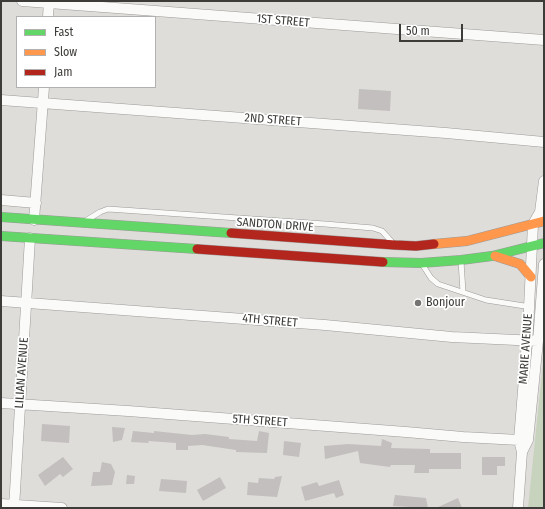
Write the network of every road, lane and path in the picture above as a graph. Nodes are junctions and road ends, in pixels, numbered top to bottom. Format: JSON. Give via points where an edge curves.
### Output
{"nodes":[{"id":1,"x":22,"y":1,"type":"edge"},
{"id":2,"x":49,"y":2,"type":"edge"},
{"id":3,"x":48,"y":16,"type":"edge"},
{"id":4,"x":544,"y":40,"type":"edge"},
{"id":5,"x":44,"y":88,"type":"edge"},
{"id":6,"x":1,"y":100,"type":"edge"},
{"id":7,"x":43,"y":103,"type":"junction"},
{"id":8,"x":544,"y":142,"type":"edge"},
{"id":9,"x":544,"y":181,"type":"edge"},
{"id":10,"x":1,"y":200,"type":"edge"},
{"id":11,"x":36,"y":203,"type":"junction"},
{"id":12,"x":1,"y":217,"type":"edge"},
{"id":13,"x":543,"y":217,"type":"edge"},
{"id":14,"x":34,"y":220,"type":"junction"},
{"id":15,"x":83,"y":223,"type":"junction"},
{"id":16,"x":533,"y":224,"type":"junction"},
{"id":17,"x":1,"y":236,"type":"edge"},
{"id":18,"x":30,"y":238,"type":"junction"},
{"id":19,"x":544,"y":243,"type":"edge"},
{"id":20,"x":395,"y":246,"type":"junction"},
{"id":21,"x":532,"y":246,"type":"junction"},
{"id":22,"x":492,"y":256,"type":"junction"},
{"id":23,"x":461,"y":260,"type":"junction"},
{"id":24,"x":421,"y":263,"type":"junction"},
{"id":25,"x":544,"y":264,"type":"edge"},
{"id":26,"x":531,"y":277,"type":"junction"},
{"id":27,"x":463,"y":292,"type":"junction"},
{"id":28,"x":1,"y":301,"type":"edge"},
{"id":29,"x":27,"y":302,"type":"junction"},
{"id":30,"x":529,"y":307,"type":"junction"},
{"id":31,"x":541,"y":308,"type":"junction"},
{"id":32,"x":527,"y":341,"type":"junction"},
{"id":33,"x":538,"y":341,"type":"junction"},
{"id":34,"x":1,"y":403,"type":"edge"},
{"id":35,"x":20,"y":404,"type":"junction"},
{"id":36,"x":519,"y":440,"type":"junction"},
{"id":37,"x":522,"y":452,"type":"junction"},
{"id":38,"x":1,"y":504,"type":"edge"},
{"id":39,"x":14,"y":506,"type":"edge"},
{"id":40,"x":62,"y":508,"type":"edge"},
{"id":41,"x":518,"y":508,"type":"edge"}],
"edges":[{"from":1,"to":2,"type":"street","name":"1ST STREET"},
{"from":2,"to":3,"type":"street"},
{"from":2,"to":4,"type":"street","name":"1ST STREET"},
{"from":5,"to":7,"type":"street"},
{"from":6,"to":7,"type":"street","name":"2ND STREET"},
{"from":7,"to":8,"type":"street","name":"2ND STREET"},
{"from":7,"to":11,"type":"street"},
{"from":9,"to":13,"type":"street"},
{"from":10,"to":11,"type":"street"},
{"from":11,"to":14,"type":"street"},
{"from":12,"to":14,"type":"main road","name":"SANDTON DRIVE"},
{"from":13,"to":16,"type":"street"},
{"from":14,"to":15,"type":"main road","name":"SANDTON DRIVE"},
{"from":15,"to":20,"type":"main road","name":"SANDTON DRIVE"},
{"from":15,"to":20,"type":"lane","via":[[94,214],[108,209],[324,224],[377,229]]},
{"from":16,"to":20,"type":"main road","name":"SANDTON DRIVE","via":[[468,242]]},
{"from":16,"to":21,"type":"street","name":"MARIE AVENUE"},
{"from":17,"to":18,"type":"main road"},
{"from":18,"to":24,"type":"main road"},
{"from":18,"to":29,"type":"street","name":"LILIAN AVENUE"},
{"from":19,"to":21,"type":"main road"},
{"from":21,"to":22,"type":"main road"},
{"from":21,"to":26,"type":"street","name":"MARIE AVENUE"},
{"from":22,"to":23,"type":"main road"},
{"from":22,"to":26,"type":"main road","via":[[513,260]]},
{"from":23,"to":24,"type":"main road"},
{"from":23,"to":27,"type":"lane"},
{"from":24,"to":27,"type":"lane","via":[[434,282]]},
{"from":25,"to":31,"type":"street","name":"MARIE AVENUE"},
{"from":26,"to":30,"type":"street","name":"MARIE AVENUE"},
{"from":27,"to":30,"type":"lane","via":[[497,302]]},
{"from":28,"to":29,"type":"street","name":"4TH STREET"},
{"from":29,"to":32,"type":"street","name":"4TH STREET"},
{"from":29,"to":35,"type":"street","name":"LILIAN AVENUE"},
{"from":30,"to":31,"type":"lane"},
{"from":30,"to":32,"type":"street","name":"MARIE AVENUE"},
{"from":31,"to":33,"type":"street","name":"MARIE AVENUE"},
{"from":32,"to":33,"type":"street","name":"4TH STREET"},
{"from":32,"to":36,"type":"street","name":"MARIE AVENUE"},
{"from":33,"to":37,"type":"street","name":"MARIE AVENUE","via":[[528,440]]},
{"from":34,"to":35,"type":"street","name":"5TH STREET"},
{"from":35,"to":36,"type":"street","name":"5TH STREET"},
{"from":35,"to":39,"type":"street","name":"LILIAN AVENUE"},
{"from":36,"to":37,"type":"street","name":"MARIE AVENUE"},
{"from":37,"to":41,"type":"street","name":"MARIE AVENUE"},
{"from":38,"to":39,"type":"street"},
{"from":39,"to":40,"type":"street"}]}
